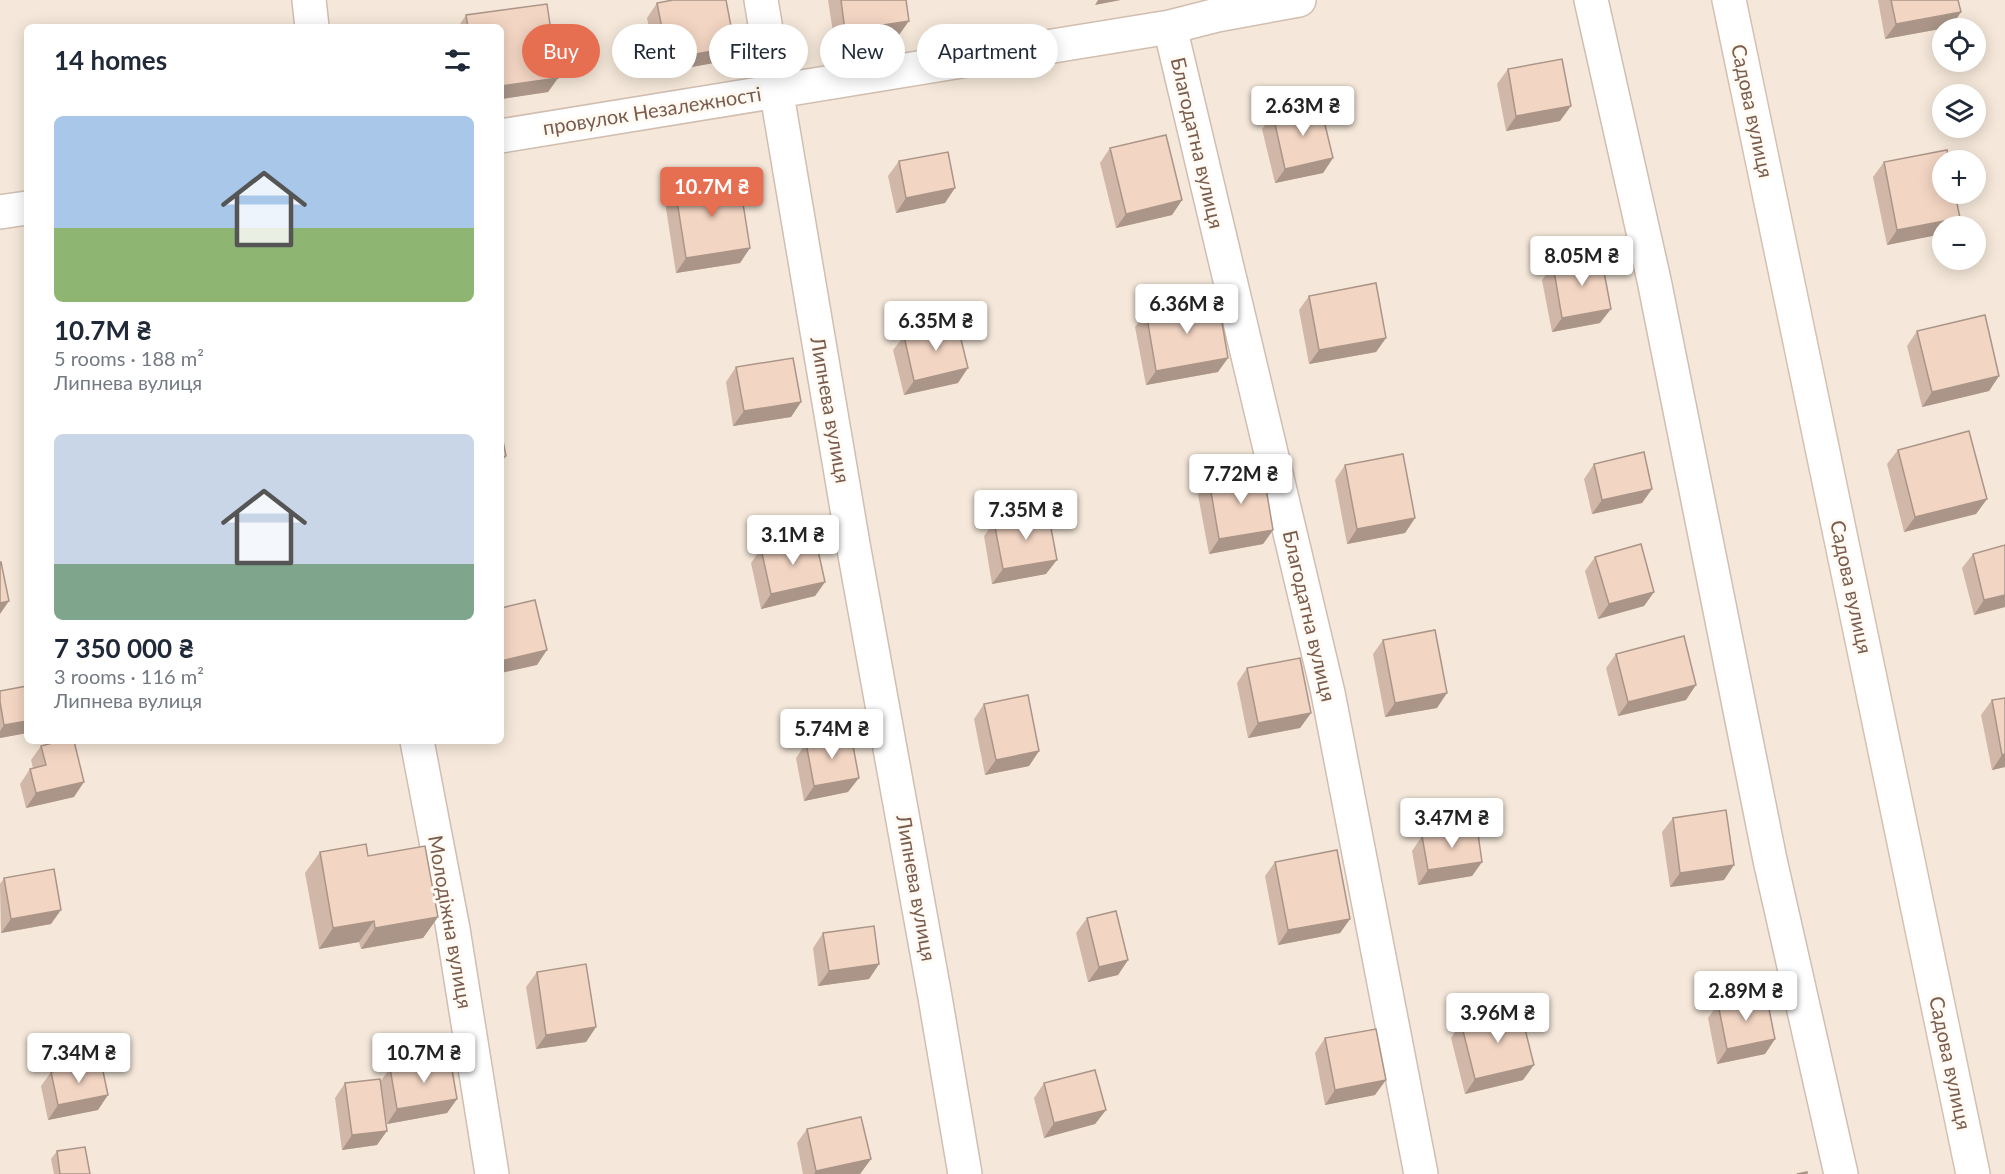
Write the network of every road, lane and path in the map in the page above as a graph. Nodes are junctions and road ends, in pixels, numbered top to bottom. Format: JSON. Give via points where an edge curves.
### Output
{"nodes":[{"id":1,"x":309,"y":0,"type":"edge"},
{"id":2,"x":761,"y":0,"type":"edge"},
{"id":3,"x":1299,"y":0,"type":"edge"},
{"id":4,"x":1591,"y":0,"type":"edge"},
{"id":5,"x":1729,"y":0,"type":"edge"},
{"id":6,"x":1216,"y":8,"type":"edge"},
{"id":7,"x":312,"y":24,"type":"edge"},
{"id":8,"x":1170,"y":27,"type":"junction"},
{"id":9,"x":776,"y":91,"type":"junction"},
{"id":10,"x":504,"y":136,"type":"edge"},
{"id":11,"x":24,"y":208,"type":"edge"},
{"id":12,"x":0,"y":212,"type":"edge"},
{"id":13,"x":418,"y":744,"type":"edge"},
{"id":14,"x":492,"y":1174,"type":"edge"},
{"id":15,"x":965,"y":1174,"type":"edge"},
{"id":16,"x":1421,"y":1174,"type":"edge"},
{"id":17,"x":1841,"y":1174,"type":"edge"},
{"id":18,"x":1973,"y":1174,"type":"edge"}],
"edges":[{"from":1,"to":7,"type":"street"},
{"from":2,"to":9,"type":"street","name":"Липнева вулиця"},
{"from":3,"to":6,"type":"street","name":"провулок Незалежності"},
{"from":4,"to":17,"type":"street","via":[[1654,280],[1770,860]]},
{"from":5,"to":18,"type":"street","name":"Садова вулиця"},
{"from":6,"to":8,"type":"street","name":"провулок Незалежності"},
{"from":8,"to":9,"type":"street","name":"провулок Незалежності"},
{"from":8,"to":16,"type":"street","name":"Благодатна вулиця","via":[[1328,693]]},
{"from":9,"to":10,"type":"street","name":"провулок Незалежності"},
{"from":9,"to":15,"type":"street","name":"Липнева вулиця"},
{"from":11,"to":12,"type":"street"},
{"from":13,"to":14,"type":"street","name":"Молодіжна вулиця","via":[[453,929]]}]}
